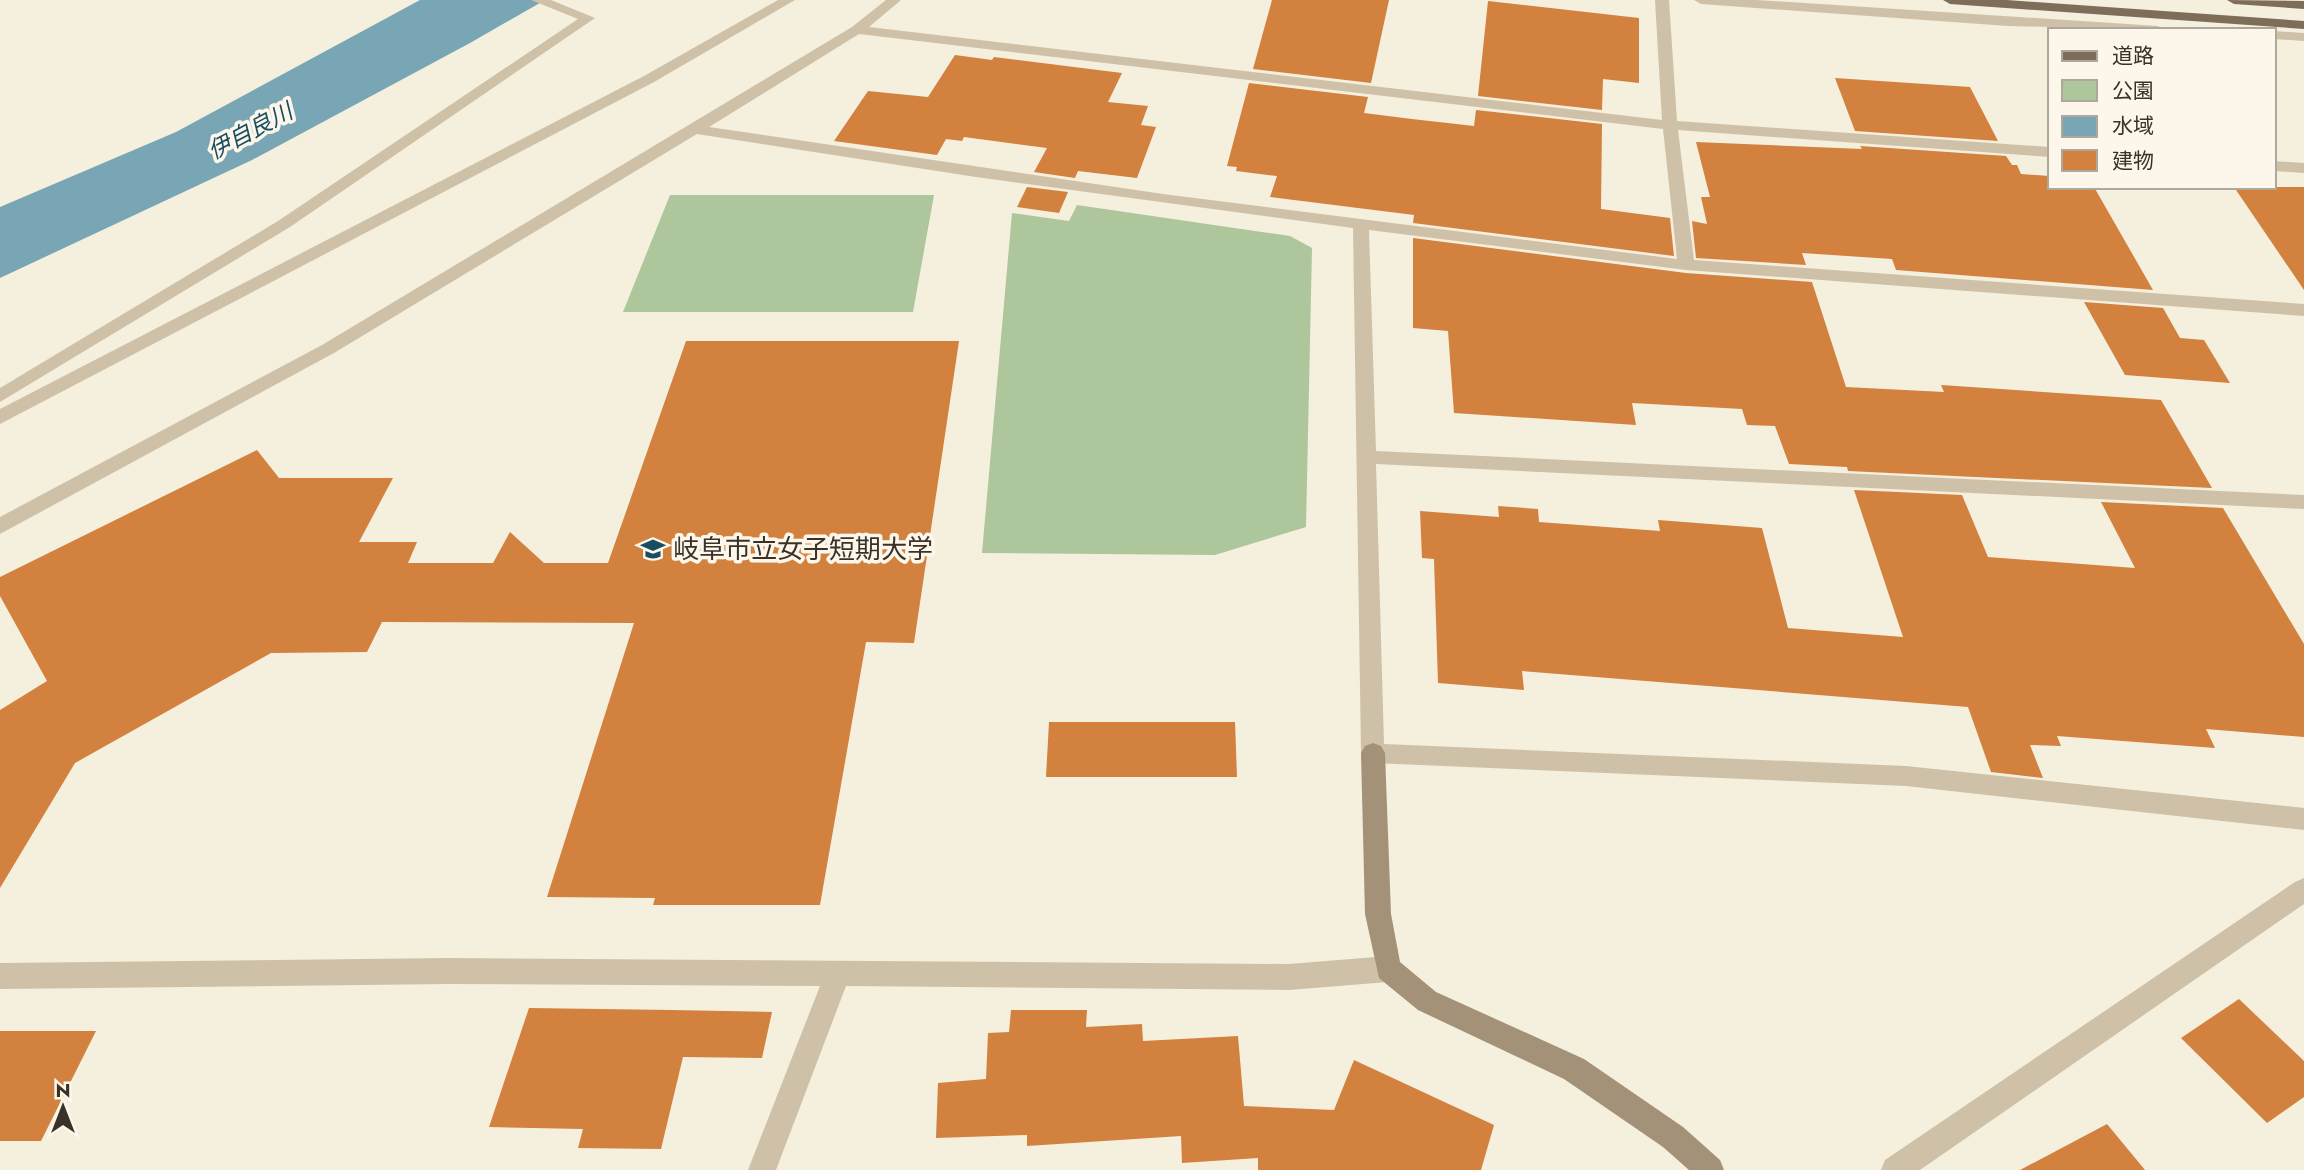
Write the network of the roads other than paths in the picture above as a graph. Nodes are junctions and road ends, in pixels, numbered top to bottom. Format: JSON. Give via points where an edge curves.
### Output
{"nodes":[{"id":1,"x":538,"y":0,"type":"edge"},
{"id":2,"x":788,"y":0,"type":"edge"},
{"id":3,"x":894,"y":0,"type":"edge"},
{"id":4,"x":1662,"y":0,"type":"edge"},
{"id":5,"x":1701,"y":0,"type":"edge"},
{"id":6,"x":1950,"y":0,"type":"edge"},
{"id":7,"x":2234,"y":0,"type":"edge"},
{"id":8,"x":2304,"y":5,"type":"edge"},
{"id":9,"x":2304,"y":25,"type":"edge"},
{"id":10,"x":2117,"y":28,"type":"edge"},
{"id":11,"x":857,"y":30,"type":"junction"},
{"id":12,"x":2276,"y":35,"type":"edge"},
{"id":13,"x":2304,"y":37,"type":"edge"},
{"id":14,"x":1670,"y":125,"type":"junction"},
{"id":15,"x":695,"y":129,"type":"junction"},
{"id":16,"x":2048,"y":152,"type":"edge"},
{"id":17,"x":2276,"y":166,"type":"edge"},
{"id":18,"x":2302,"y":170,"type":"edge"},
{"id":19,"x":1361,"y":225,"type":"junction"},
{"id":20,"x":1686,"y":265,"type":"junction"},
{"id":21,"x":2304,"y":310,"type":"edge"},
{"id":22,"x":0,"y":396,"type":"edge"},
{"id":23,"x":0,"y":417,"type":"edge"},
{"id":24,"x":1367,"y":457,"type":"junction"},
{"id":25,"x":2304,"y":502,"type":"edge"},
{"id":26,"x":0,"y":526,"type":"edge"},
{"id":27,"x":1374,"y":753,"type":"junction"},
{"id":28,"x":2304,"y":819,"type":"edge"},
{"id":29,"x":2304,"y":890,"type":"edge"},
{"id":30,"x":1388,"y":969,"type":"junction"},
{"id":31,"x":838,"y":973,"type":"junction"},
{"id":32,"x":0,"y":975,"type":"edge"},
{"id":33,"x":762,"y":1170,"type":"edge"},
{"id":34,"x":1710,"y":1170,"type":"edge"},
{"id":35,"x":1895,"y":1170,"type":"edge"}],
"edges":[{"from":1,"to":22,"type":"street","via":[[588,18],[284,224]]},
{"from":2,"to":23,"type":"street","via":[[649,79]]},
{"from":3,"to":11,"type":"street"},
{"from":4,"to":14,"type":"street"},
{"from":5,"to":10,"type":"street"},
{"from":6,"to":9,"type":"main road"},
{"from":7,"to":8,"type":"main road"},
{"from":11,"to":14,"type":"street"},
{"from":11,"to":15,"type":"street"},
{"from":12,"to":13,"type":"street"},
{"from":14,"to":16,"type":"street"},
{"from":14,"to":20,"type":"street"},
{"from":15,"to":19,"type":"street","via":[[936,168]]},
{"from":15,"to":26,"type":"street","via":[[328,349]]},
{"from":17,"to":18,"type":"street"},
{"from":19,"to":20,"type":"street"},
{"from":19,"to":24,"type":"street"},
{"from":20,"to":21,"type":"street"},
{"from":24,"to":25,"type":"street"},
{"from":24,"to":27,"type":"street"},
{"from":27,"to":28,"type":"street","via":[[1906,776]]},
{"from":27,"to":30,"type":"street","via":[[1378,914]]},
{"from":29,"to":35,"type":"street"},
{"from":30,"to":31,"type":"street","via":[[1289,977]]},
{"from":30,"to":34,"type":"street","via":[[1427,1001],[1574,1069],[1673,1137]]},
{"from":31,"to":32,"type":"street"},
{"from":31,"to":33,"type":"street"}]}
